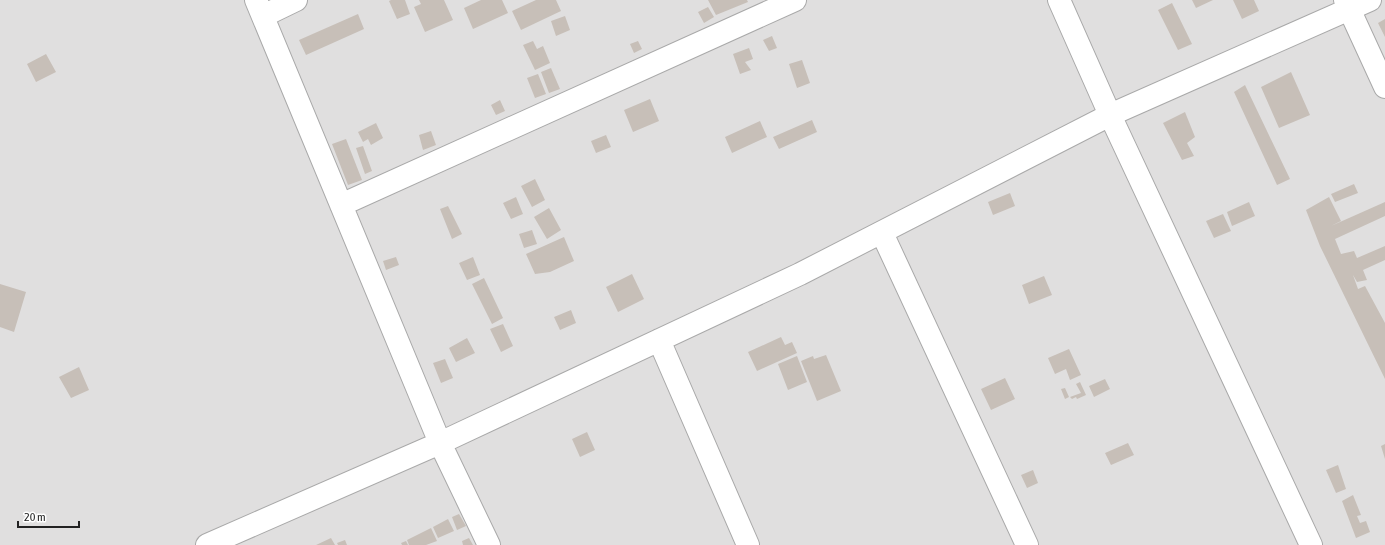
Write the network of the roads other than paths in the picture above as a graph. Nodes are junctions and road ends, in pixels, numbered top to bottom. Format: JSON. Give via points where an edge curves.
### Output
{"nodes":[{"id":1,"x":296,"y":0,"type":"edge"},
{"id":2,"x":795,"y":0,"type":"edge"},
{"id":3,"x":1059,"y":0,"type":"edge"},
{"id":4,"x":1370,"y":0,"type":"edge"},
{"id":5,"x":1347,"y":5,"type":"edge"},
{"id":6,"x":259,"y":8,"type":"edge"},
{"id":7,"x":1385,"y":87,"type":"edge"},
{"id":8,"x":1110,"y":115,"type":"junction"},
{"id":9,"x":342,"y":205,"type":"junction"},
{"id":10,"x":882,"y":233,"type":"junction"},
{"id":11,"x":659,"y":340,"type":"junction"},
{"id":12,"x":440,"y":443,"type":"junction"},
{"id":13,"x":208,"y":545,"type":"edge"},
{"id":14,"x":489,"y":545,"type":"edge"},
{"id":15,"x":748,"y":545,"type":"edge"},
{"id":16,"x":1027,"y":545,"type":"edge"},
{"id":17,"x":1310,"y":545,"type":"edge"}],
"edges":[{"from":1,"to":6,"type":"street"},
{"from":2,"to":9,"type":"street"},
{"from":3,"to":8,"type":"street"},
{"from":4,"to":5,"type":"street"},
{"from":5,"to":7,"type":"street"},
{"from":5,"to":8,"type":"street"},
{"from":6,"to":9,"type":"street"},
{"from":8,"to":10,"type":"street"},
{"from":8,"to":17,"type":"street"},
{"from":9,"to":12,"type":"street"},
{"from":10,"to":11,"type":"street"},
{"from":10,"to":16,"type":"street"},
{"from":11,"to":12,"type":"street"},
{"from":11,"to":15,"type":"street"},
{"from":12,"to":13,"type":"street"},
{"from":12,"to":14,"type":"street"}]}
